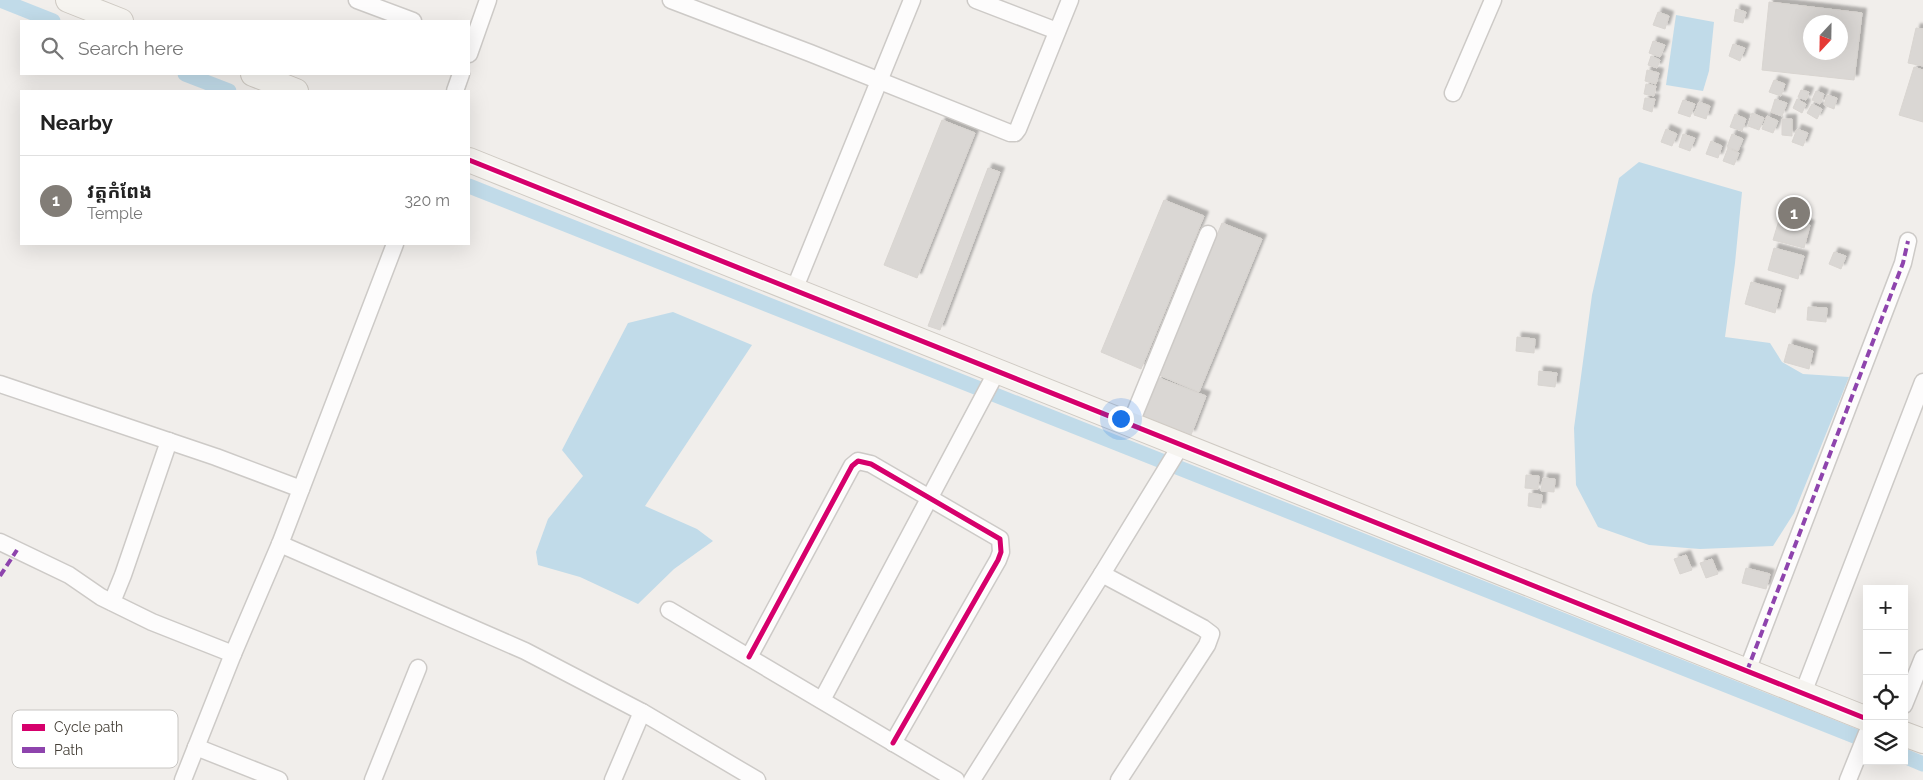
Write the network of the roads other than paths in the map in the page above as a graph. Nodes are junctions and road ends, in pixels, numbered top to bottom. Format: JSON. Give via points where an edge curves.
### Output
{"nodes":[{"id":1,"x":68,"y":0,"type":"edge"},
{"id":2,"x":356,"y":0,"type":"edge"},
{"id":3,"x":488,"y":0,"type":"edge"},
{"id":4,"x":670,"y":0,"type":"edge"},
{"id":5,"x":912,"y":0,"type":"edge"},
{"id":6,"x":976,"y":0,"type":"edge"},
{"id":7,"x":1070,"y":0,"type":"edge"},
{"id":8,"x":1493,"y":0,"type":"edge"},
{"id":9,"x":118,"y":20,"type":"edge"},
{"id":10,"x":410,"y":20,"type":"edge"},
{"id":11,"x":1057,"y":31,"type":"junction"},
{"id":12,"x":470,"y":47,"type":"edge"},
{"id":13,"x":256,"y":75,"type":"edge"},
{"id":14,"x":461,"y":75,"type":"edge"},
{"id":15,"x":880,"y":80,"type":"junction"},
{"id":16,"x":293,"y":90,"type":"edge"},
{"id":17,"x":454,"y":90,"type":"edge"},
{"id":18,"x":1453,"y":93,"type":"dead end"},
{"id":19,"x":470,"y":160,"type":"edge"},
{"id":20,"x":1208,"y":234,"type":"dead end"},
{"id":21,"x":1908,"y":241,"type":"dead end"},
{"id":22,"x":395,"y":245,"type":"edge"},
{"id":23,"x":794,"y":290,"type":"junction"},
{"id":24,"x":994,"y":376,"type":"junction"},
{"id":25,"x":1923,"y":382,"type":"edge"},
{"id":26,"x":0,"y":384,"type":"edge"},
{"id":27,"x":1130,"y":425,"type":"junction"},
{"id":28,"x":169,"y":441,"type":"junction"},
{"id":29,"x":1174,"y":457,"type":"junction"},
{"id":30,"x":301,"y":489,"type":"junction"},
{"id":31,"x":930,"y":498,"type":"junction"},
{"id":32,"x":0,"y":542,"type":"edge"},
{"id":33,"x":280,"y":544,"type":"junction"},
{"id":34,"x":1102,"y":574,"type":"junction"},
{"id":35,"x":112,"y":602,"type":"junction"},
{"id":36,"x":669,"y":610,"type":"dead end"},
{"id":37,"x":233,"y":654,"type":"junction"},
{"id":38,"x":749,"y":657,"type":"junction"},
{"id":39,"x":1923,"y":658,"type":"edge"},
{"id":40,"x":418,"y":668,"type":"dead end"},
{"id":41,"x":1747,"y":671,"type":"junction"},
{"id":42,"x":1803,"y":693,"type":"junction"},
{"id":43,"x":1908,"y":695,"type":"edge"},
{"id":44,"x":822,"y":700,"type":"junction"},
{"id":45,"x":642,"y":712,"type":"junction"},
{"id":46,"x":1863,"y":717,"type":"edge"},
{"id":47,"x":1908,"y":735,"type":"edge"},
{"id":48,"x":1923,"y":741,"type":"edge"},
{"id":49,"x":893,"y":743,"type":"junction"},
{"id":50,"x":1863,"y":743,"type":"edge"},
{"id":51,"x":196,"y":747,"type":"junction"},
{"id":52,"x":183,"y":780,"type":"edge"},
{"id":53,"x":279,"y":780,"type":"edge"},
{"id":54,"x":373,"y":780,"type":"edge"},
{"id":55,"x":613,"y":780,"type":"edge"},
{"id":56,"x":757,"y":780,"type":"edge"},
{"id":57,"x":956,"y":780,"type":"edge"},
{"id":58,"x":972,"y":780,"type":"edge"},
{"id":59,"x":1119,"y":780,"type":"edge"},
{"id":60,"x":1848,"y":780,"type":"edge"}],
"edges":[{"from":1,"to":9,"type":"street"},
{"from":2,"to":10,"type":"street"},
{"from":3,"to":12,"type":"street"},
{"from":4,"to":15,"type":"street"},
{"from":5,"to":15,"type":"street"},
{"from":6,"to":11,"type":"street"},
{"from":7,"to":11,"type":"street"},
{"from":8,"to":18,"type":"street"},
{"from":11,"to":15,"type":"street","via":[[1015,133]]},
{"from":13,"to":16,"type":"street"},
{"from":14,"to":17,"type":"street"},
{"from":15,"to":23,"type":"street"},
{"from":19,"to":23,"type":"street"},
{"from":20,"to":27,"type":"street"},
{"from":21,"to":41,"type":"street","via":[[1903,264]]},
{"from":22,"to":30,"type":"street"},
{"from":23,"to":24,"type":"street"},
{"from":24,"to":27,"type":"street"},
{"from":24,"to":31,"type":"street"},
{"from":25,"to":42,"type":"street"},
{"from":26,"to":28,"type":"street"},
{"from":27,"to":29,"type":"street"},
{"from":28,"to":30,"type":"street"},
{"from":28,"to":35,"type":"street"},
{"from":29,"to":34,"type":"street"},
{"from":29,"to":41,"type":"street"},
{"from":30,"to":33,"type":"street"},
{"from":31,"to":38,"type":"street","via":[[871,464],[858,461],[852,466]]},
{"from":31,"to":44,"type":"street"},
{"from":31,"to":49,"type":"street","via":[[1000,539],[1001,552]]},
{"from":32,"to":35,"type":"street","via":[[69,575]]},
{"from":33,"to":37,"type":"street"},
{"from":33,"to":45,"type":"street","via":[[525,651]]},
{"from":34,"to":58,"type":"street"},
{"from":34,"to":59,"type":"street","via":[[1211,634]]},
{"from":35,"to":37,"type":"street","via":[[152,622]]},
{"from":36,"to":38,"type":"street"},
{"from":37,"to":51,"type":"street"},
{"from":38,"to":44,"type":"street"},
{"from":39,"to":43,"type":"street"},
{"from":40,"to":54,"type":"street"},
{"from":41,"to":42,"type":"street"},
{"from":42,"to":46,"type":"street"},
{"from":44,"to":49,"type":"street"},
{"from":45,"to":55,"type":"street"},
{"from":45,"to":56,"type":"street"},
{"from":47,"to":48,"type":"street"},
{"from":49,"to":57,"type":"street"},
{"from":50,"to":60,"type":"street"},
{"from":51,"to":52,"type":"street"},
{"from":51,"to":53,"type":"street"}]}
